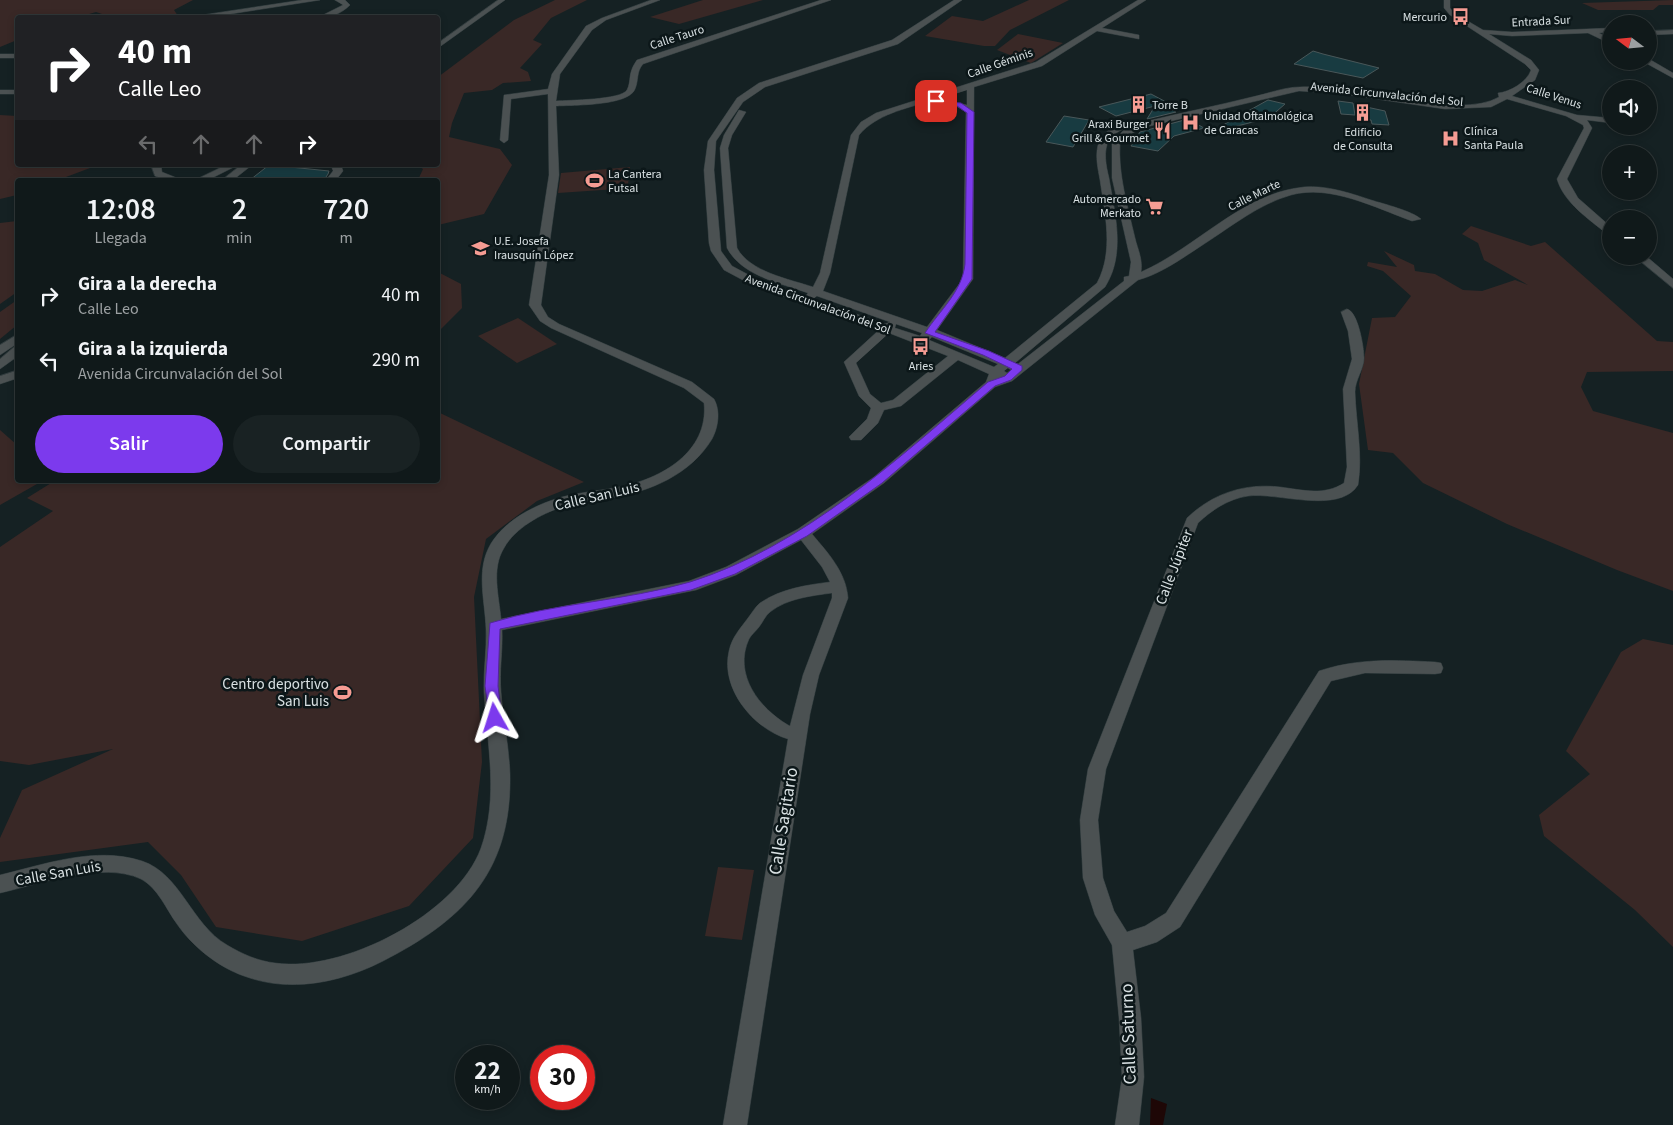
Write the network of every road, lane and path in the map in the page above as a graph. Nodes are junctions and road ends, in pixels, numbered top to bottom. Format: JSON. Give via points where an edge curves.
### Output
{"nodes":[{"id":1,"x":317,"y":0,"type":"edge"},
{"id":2,"x":338,"y":0,"type":"edge"},
{"id":3,"x":493,"y":0,"type":"edge"},
{"id":4,"x":502,"y":0,"type":"edge"},
{"id":5,"x":657,"y":0,"type":"edge"},
{"id":6,"x":828,"y":0,"type":"edge"},
{"id":7,"x":959,"y":0,"type":"edge"},
{"id":8,"x":970,"y":0,"type":"edge"},
{"id":9,"x":1143,"y":0,"type":"edge"},
{"id":10,"x":1448,"y":0,"type":"edge"},
{"id":11,"x":1437,"y":8,"type":"dead end"},
{"id":12,"x":208,"y":15,"type":"edge"},
{"id":13,"x":328,"y":15,"type":"edge"},
{"id":14,"x":1658,"y":28,"type":"edge"},
{"id":15,"x":1673,"y":28,"type":"edge"},
{"id":16,"x":1097,"y":29,"type":"junction"},
{"id":17,"x":1589,"y":30,"type":"junction"},
{"id":18,"x":1602,"y":30,"type":"edge"},
{"id":19,"x":1471,"y":32,"type":"junction"},
{"id":20,"x":1480,"y":32,"type":"junction"},
{"id":21,"x":1673,"y":32,"type":"edge"},
{"id":22,"x":1658,"y":33,"type":"edge"},
{"id":23,"x":1598,"y":35,"type":"junction"},
{"id":24,"x":1602,"y":35,"type":"edge"},
{"id":25,"x":1136,"y":37,"type":"dead end"},
{"id":26,"x":1602,"y":37,"type":"edge"},
{"id":27,"x":440,"y":38,"type":"edge"},
{"id":28,"x":1494,"y":43,"type":"junction"},
{"id":29,"x":440,"y":45,"type":"edge"},
{"id":30,"x":0,"y":56,"type":"edge"},
{"id":31,"x":15,"y":56,"type":"edge"},
{"id":32,"x":1658,"y":62,"type":"edge"},
{"id":33,"x":1665,"y":62,"type":"dead end"},
{"id":34,"x":1658,"y":68,"type":"edge"},
{"id":35,"x":1673,"y":76,"type":"edge"},
{"id":36,"x":971,"y":88,"type":"junction"},
{"id":37,"x":552,"y":91,"type":"junction"},
{"id":38,"x":0,"y":92,"type":"edge"},
{"id":39,"x":15,"y":92,"type":"edge"},
{"id":40,"x":1495,"y":93,"type":"junction"},
{"id":41,"x":1506,"y":96,"type":"junction"},
{"id":42,"x":920,"y":102,"type":"junction"},
{"id":43,"x":553,"y":104,"type":"junction"},
{"id":44,"x":970,"y":112,"type":"junction"},
{"id":45,"x":1578,"y":117,"type":"junction"},
{"id":46,"x":1602,"y":119,"type":"edge"},
{"id":47,"x":504,"y":140,"type":"dead end"},
{"id":48,"x":156,"y":167,"type":"edge"},
{"id":49,"x":229,"y":167,"type":"edge"},
{"id":50,"x":244,"y":167,"type":"edge"},
{"id":51,"x":337,"y":167,"type":"edge"},
{"id":52,"x":171,"y":178,"type":"edge"},
{"id":53,"x":204,"y":178,"type":"edge"},
{"id":54,"x":230,"y":178,"type":"edge"},
{"id":55,"x":333,"y":178,"type":"edge"},
{"id":56,"x":724,"y":181,"type":"junction"},
{"id":57,"x":710,"y":182,"type":"junction"},
{"id":58,"x":1416,"y":219,"type":"dead end"},
{"id":59,"x":1602,"y":224,"type":"edge"},
{"id":60,"x":1112,"y":258,"type":"junction"},
{"id":61,"x":1137,"y":259,"type":"junction"},
{"id":62,"x":1170,"y":259,"type":"junction"},
{"id":63,"x":1650,"y":265,"type":"edge"},
{"id":64,"x":1108,"y":273,"type":"junction"},
{"id":65,"x":1134,"y":278,"type":"junction"},
{"id":66,"x":1673,"y":285,"type":"edge"},
{"id":67,"x":818,"y":291,"type":"junction"},
{"id":68,"x":807,"y":300,"type":"junction"},
{"id":69,"x":1347,"y":312,"type":"dead end"},
{"id":70,"x":896,"y":321,"type":"junction"},
{"id":71,"x":886,"y":330,"type":"junction"},
{"id":72,"x":926,"y":337,"type":"junction"},
{"id":73,"x":947,"y":338,"type":"junction"},
{"id":74,"x":15,"y":339,"type":"edge"},
{"id":75,"x":938,"y":348,"type":"junction"},
{"id":76,"x":0,"y":351,"type":"edge"},
{"id":77,"x":15,"y":352,"type":"edge"},
{"id":78,"x":15,"y":353,"type":"edge"},
{"id":79,"x":986,"y":353,"type":"junction"},
{"id":80,"x":957,"y":355,"type":"junction"},
{"id":81,"x":15,"y":362,"type":"edge"},
{"id":82,"x":979,"y":364,"type":"junction"},
{"id":83,"x":0,"y":365,"type":"edge"},
{"id":84,"x":1013,"y":366,"type":"junction"},
{"id":85,"x":15,"y":375,"type":"edge"},
{"id":86,"x":994,"y":378,"type":"junction"},
{"id":87,"x":0,"y":380,"type":"edge"},
{"id":88,"x":878,"y":407,"type":"junction"},
{"id":89,"x":856,"y":436,"type":"dead end"},
{"id":90,"x":803,"y":533,"type":"junction"},
{"id":91,"x":839,"y":587,"type":"junction"},
{"id":92,"x":494,"y":626,"type":"junction"},
{"id":93,"x":1435,"y":668,"type":"dead end"},
{"id":94,"x":797,"y":735,"type":"junction"},
{"id":95,"x":0,"y":884,"type":"edge"},
{"id":96,"x":1122,"y":943,"type":"junction"},
{"id":97,"x":735,"y":1125,"type":"edge"},
{"id":98,"x":1127,"y":1125,"type":"edge"}],
"edges":[{"from":1,"to":12,"type":"street"},
{"from":2,"to":13,"type":"street","via":[[347,5]]},
{"from":3,"to":27,"type":"street"},
{"from":4,"to":29,"type":"street"},
{"from":5,"to":37,"type":"street","name":"Calle San Luis","via":[[604,18],[589,28],[556,74]]},
{"from":6,"to":43,"type":"street","name":"Calle Tauro","via":[[640,62],[634,70],[631,90],[621,97]]},
{"from":7,"to":57,"type":"street","name":"Avenida Circunvalación del Sol","via":[[895,42],[762,85],[746,94],[712,141]]},
{"from":8,"to":56,"type":"street","name":"Avenida Circunvalación del Sol","via":[[903,44],[770,88],[756,96],[725,141]]},
{"from":9,"to":16,"type":"street","name":"Calle Géminis"},
{"from":10,"to":20,"type":"street","name":"Avenida Circunvalación del Sol","via":[[1449,11]]},
{"from":11,"to":19,"type":"street","name":"Avenida Circunvalación del Sol"},
{"from":14,"to":15,"type":"street"},
{"from":16,"to":25,"type":"street"},
{"from":16,"to":36,"type":"street","name":"Calle Géminis","via":[[1039,64]]},
{"from":17,"to":18,"type":"street","name":"Entrada Sur"},
{"from":17,"to":20,"type":"street","name":"Entrada Sur","via":[[1512,34]]},
{"from":17,"to":23,"type":"street"},
{"from":19,"to":20,"type":"street","name":"Entrada Sur"},
{"from":19,"to":28,"type":"street","name":"Avenida Circunvalación del Sol"},
{"from":20,"to":28,"type":"street","name":"Avenida Circunvalación del Sol"},
{"from":21,"to":22,"type":"street"},
{"from":23,"to":24,"type":"street","name":"Entrada Sur"},
{"from":23,"to":26,"type":"street"},
{"from":23,"to":28,"type":"street","name":"Entrada Sur","via":[[1517,38]]},
{"from":28,"to":40,"type":"street","name":"Avenida Circunvalación del Sol","via":[[1518,62],[1523,71]]},
{"from":28,"to":41,"type":"street","name":"Avenida Circunvalación del Sol","via":[[1528,62],[1535,70],[1532,78]]},
{"from":30,"to":31,"type":"street"},
{"from":32,"to":33,"type":"street"},
{"from":34,"to":35,"type":"street"},
{"from":36,"to":42,"type":"street","name":"Calle Géminis"},
{"from":36,"to":44,"type":"street"},
{"from":37,"to":43,"type":"street","name":"Calle San Luis"},
{"from":37,"to":47,"type":"street","via":[[507,97]]},
{"from":38,"to":39,"type":"street"},
{"from":40,"to":41,"type":"street","name":"Calle Venus"},
{"from":40,"to":60,"type":"street","name":"Avenida Circunvalación del Sol","via":[[1476,102],[1453,103],[1337,87],[1294,85],[1121,126],[1105,138],[1101,150],[1113,242]]},
{"from":41,"to":45,"type":"street","name":"Calle Venus"},
{"from":41,"to":61,"type":"street","name":"Avenida Circunvalación del Sol","via":[[1486,106],[1456,108],[1299,89],[1132,129],[1116,142],[1114,158]]},
{"from":42,"to":44,"type":"street","via":[[954,103]]},
{"from":42,"to":67,"type":"street","name":"Calle Géminis","via":[[872,118],[857,132]]},
{"from":43,"to":92,"type":"street","name":"Calle San Luis","via":[[554,175],[536,297],[538,312],[555,326],[688,385],[710,402],[714,422],[700,449],[668,474],[627,490],[561,502],[532,514],[503,538],[488,570]]},
{"from":44,"to":72,"type":"street","via":[[968,279]]},
{"from":45,"to":46,"type":"street"},
{"from":45,"to":59,"type":"street","name":"Calle Venus","via":[[1588,128],[1562,178],[1562,184]]},
{"from":48,"to":52,"type":"street","via":[[158,174]]},
{"from":49,"to":53,"type":"street"},
{"from":50,"to":54,"type":"street"},
{"from":51,"to":55,"type":"street","via":[[338,171]]},
{"from":56,"to":57,"type":"street"},
{"from":56,"to":67,"type":"street","name":"Avenida Circunvalación del Sol","via":[[730,241],[736,256],[749,267],[767,275]]},
{"from":57,"to":68,"type":"street","name":"Avenida Circunvalación del Sol","via":[[714,243],[721,260],[744,277]]},
{"from":58,"to":62,"type":"street","name":"Calle Marte","via":[[1334,194],[1293,191],[1231,221]]},
{"from":60,"to":61,"type":"street"},
{"from":60,"to":64,"type":"street","name":"Avenida Circunvalación del Sol"},
{"from":61,"to":62,"type":"street","name":"Calle Marte"},
{"from":61,"to":65,"type":"street","name":"Avenida Circunvalación del Sol"},
{"from":62,"to":65,"type":"street","name":"Calle Marte","via":[[1159,268]]},
{"from":63,"to":66,"type":"street"},
{"from":64,"to":65,"type":"street","via":[[1117,279]]},
{"from":64,"to":84,"type":"street","name":"Avenida Circunvalación del Sol","via":[[1101,285]]},
{"from":65,"to":84,"type":"street","name":"Avenida Circunvalación del Sol"},
{"from":67,"to":68,"type":"street"},
{"from":67,"to":70,"type":"street","name":"Avenida Circunvalación del Sol"},
{"from":68,"to":71,"type":"street","name":"Avenida Circunvalación del Sol"},
{"from":69,"to":96,"type":"street","name":"Calle Júpiter","via":[[1358,359],[1349,389],[1354,466],[1351,485],[1342,492],[1314,498],[1269,491],[1232,495],[1204,508],[1192,521],[1096,769],[1089,820],[1093,878],[1104,915]]},
{"from":70,"to":71,"type":"street"},
{"from":70,"to":72,"type":"street","name":"Avenida Circunvalación del Sol"},
{"from":71,"to":72,"type":"street","name":"Avenida Circunvalación del Sol"},
{"from":71,"to":88,"type":"street","via":[[850,362],[865,396]]},
{"from":72,"to":73,"type":"street","name":"Avenida Circunvalación del Sol"},
{"from":72,"to":75,"type":"street","name":"Avenida Circunvalación del Sol"},
{"from":73,"to":75,"type":"street","via":[[938,341]]},
{"from":73,"to":79,"type":"street","name":"Avenida Circunvalación del Sol"},
{"from":74,"to":76,"type":"street"},
{"from":75,"to":80,"type":"street","name":"Avenida Circunvalación del Sol"},
{"from":77,"to":83,"type":"street"},
{"from":78,"to":81,"type":"street","via":[[11,359]]},
{"from":79,"to":82,"type":"street","via":[[985,360]]},
{"from":79,"to":84,"type":"street","name":"Avenida Circunvalación del Sol"},
{"from":80,"to":82,"type":"street","name":"Avenida Circunvalación del Sol"},
{"from":80,"to":88,"type":"street","via":[[897,403]]},
{"from":82,"to":86,"type":"street","name":"Avenida Circunvalación del Sol"},
{"from":84,"to":86,"type":"street","name":"Avenida Circunvalación del Sol"},
{"from":84,"to":86,"type":"street","name":"Avenida Circunvalación del Sol","via":[[1008,378]]},
{"from":85,"to":87,"type":"street"},
{"from":86,"to":90,"type":"street","via":[[879,480]]},
{"from":88,"to":89,"type":"street","via":[[877,417]]},
{"from":90,"to":91,"type":"street"},
{"from":90,"to":92,"type":"street","via":[[731,571],[691,586]]},
{"from":91,"to":94,"type":"street","name":"Calle Sagitario","via":[[840,598],[811,675]]},
{"from":91,"to":94,"type":"street","via":[[805,591],[781,599],[764,608],[742,637],[737,674],[744,693],[768,721],[785,733]]},
{"from":92,"to":95,"type":"street","name":"Calle San Luis","via":[[492,686],[500,766],[498,809],[489,852],[468,886],[441,916],[400,944],[328,972],[295,977],[267,973],[238,962],[210,944],[189,924],[157,879],[138,869],[94,864]]},
{"from":93,"to":96,"type":"street","via":[[1361,666],[1344,668],[1326,676],[1173,920],[1150,935]]},
{"from":94,"to":97,"type":"street","name":"Calle Sagitario"},
{"from":96,"to":98,"type":"street","name":"Calle Saturno","via":[[1133,1077]]}]}
